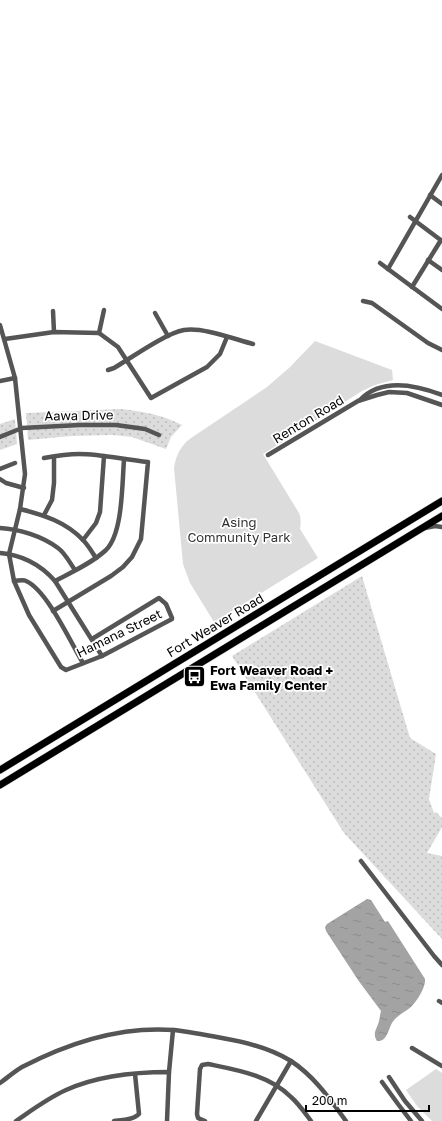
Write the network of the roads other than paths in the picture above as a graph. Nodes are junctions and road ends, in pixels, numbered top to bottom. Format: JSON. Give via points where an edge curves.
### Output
{"nodes":[{"id":1,"x":442,"y":175,"type":"edge"},
{"id":2,"x":430,"y":195,"type":"junction"},
{"id":3,"x":442,"y":204,"type":"edge"},
{"id":4,"x":410,"y":217,"type":"dead end"},
{"id":5,"x":416,"y":221,"type":"junction"},
{"id":6,"x":441,"y":241,"type":"edge"},
{"id":7,"x":428,"y":260,"type":"junction"},
{"id":8,"x":380,"y":263,"type":"dead end"},
{"id":9,"x":388,"y":269,"type":"junction"},
{"id":10,"x":442,"y":270,"type":"edge"},
{"id":11,"x":412,"y":287,"type":"junction"},
{"id":12,"x":363,"y":301,"type":"dead end"},
{"id":13,"x":442,"y":308,"type":"edge"},
{"id":14,"x":104,"y":310,"type":"dead end"},
{"id":15,"x":53,"y":312,"type":"dead end"},
{"id":16,"x":154,"y":313,"type":"dead end"},
{"id":17,"x":0,"y":325,"type":"edge"},
{"id":18,"x":54,"y":332,"type":"junction"},
{"id":19,"x":99,"y":333,"type":"junction"},
{"id":20,"x":168,"y":336,"type":"junction"},
{"id":21,"x":227,"y":337,"type":"junction"},
{"id":22,"x":4,"y":339,"type":"junction"},
{"id":23,"x":253,"y":344,"type":"dead end"},
{"id":24,"x":442,"y":350,"type":"edge"},
{"id":25,"x":126,"y":361,"type":"junction"},
{"id":26,"x":108,"y":370,"type":"dead end"},
{"id":27,"x":15,"y":378,"type":"junction"},
{"id":28,"x":0,"y":381,"type":"edge"},
{"id":29,"x":442,"y":395,"type":"edge"},
{"id":30,"x":358,"y":401,"type":"junction"},
{"id":31,"x":442,"y":404,"type":"edge"},
{"id":32,"x":22,"y":428,"type":"junction"},
{"id":33,"x":159,"y":435,"type":"dead end"},
{"id":34,"x":0,"y":437,"type":"edge"},
{"id":35,"x":268,"y":455,"type":"dead end"},
{"id":36,"x":54,"y":456,"type":"junction"},
{"id":37,"x":104,"y":456,"type":"junction"},
{"id":38,"x":44,"y":458,"type":"dead end"},
{"id":39,"x":124,"y":460,"type":"junction"},
{"id":40,"x":15,"y":463,"type":"dead end"},
{"id":41,"x":0,"y":469,"type":"edge"},
{"id":42,"x":0,"y":479,"type":"edge"},
{"id":43,"x":24,"y":488,"type":"junction"},
{"id":44,"x":442,"y":501,"type":"edge"},
{"id":45,"x":20,"y":509,"type":"junction"},
{"id":46,"x":44,"y":515,"type":"junction"},
{"id":47,"x":442,"y":516,"type":"edge"},
{"id":48,"x":442,"y":527,"type":"edge"},
{"id":49,"x":0,"y":528,"type":"edge"},
{"id":50,"x":15,"y":529,"type":"junction"},
{"id":51,"x":420,"y":530,"type":"junction"},
{"id":52,"x":83,"y":540,"type":"junction"},
{"id":53,"x":0,"y":554,"type":"edge"},
{"id":54,"x":9,"y":554,"type":"junction"},
{"id":55,"x":96,"y":558,"type":"junction"},
{"id":56,"x":75,"y":570,"type":"junction"},
{"id":57,"x":14,"y":581,"type":"junction"},
{"id":58,"x":55,"y":581,"type":"junction"},
{"id":59,"x":68,"y":601,"type":"junction"},
{"id":60,"x":53,"y":611,"type":"junction"},
{"id":61,"x":92,"y":639,"type":"junction"},
{"id":62,"x":102,"y":656,"type":"junction"},
{"id":63,"x":83,"y":663,"type":"junction"},
{"id":64,"x":0,"y":770,"type":"edge"},
{"id":65,"x":0,"y":785,"type":"edge"},
{"id":66,"x":361,"y":861,"type":"dead end"},
{"id":67,"x":442,"y":965,"type":"edge"},
{"id":68,"x":173,"y":1030,"type":"junction"},
{"id":69,"x":412,"y":1048,"type":"dead end"},
{"id":70,"x":442,"y":1058,"type":"edge"},
{"id":71,"x":291,"y":1061,"type":"junction"},
{"id":72,"x":440,"y":1065,"type":"edge"},
{"id":73,"x":169,"y":1072,"type":"junction"},
{"id":74,"x":135,"y":1074,"type":"junction"},
{"id":75,"x":389,"y":1077,"type":"dead end"},
{"id":76,"x":382,"y":1082,"type":"dead end"},
{"id":77,"x":0,"y":1083,"type":"edge"},
{"id":78,"x":276,"y":1086,"type":"junction"},
{"id":79,"x":16,"y":1121,"type":"edge"},
{"id":80,"x":114,"y":1121,"type":"edge"},
{"id":81,"x":168,"y":1121,"type":"edge"},
{"id":82,"x":205,"y":1121,"type":"edge"},
{"id":83,"x":256,"y":1121,"type":"edge"},
{"id":84,"x":311,"y":1121,"type":"edge"},
{"id":85,"x":346,"y":1121,"type":"edge"},
{"id":86,"x":411,"y":1121,"type":"edge"},
{"id":87,"x":422,"y":1121,"type":"edge"}],
"edges":[{"from":1,"to":2,"type":"street"},
{"from":2,"to":3,"type":"street"},
{"from":2,"to":5,"type":"street"},
{"from":4,"to":5,"type":"street"},
{"from":5,"to":6,"type":"street"},
{"from":5,"to":9,"type":"street"},
{"from":6,"to":7,"type":"street"},
{"from":7,"to":10,"type":"street"},
{"from":7,"to":11,"type":"street"},
{"from":8,"to":9,"type":"street"},
{"from":9,"to":11,"type":"street"},
{"from":11,"to":13,"type":"street"},
{"from":12,"to":24,"type":"street","via":[[372,303]]},
{"from":14,"to":19,"type":"street"},
{"from":15,"to":18,"type":"street"},
{"from":16,"to":20,"type":"street"},
{"from":17,"to":22,"type":"street","name":"Hamana Street"},
{"from":18,"to":19,"type":"street"},
{"from":18,"to":22,"type":"street"},
{"from":19,"to":25,"type":"street","via":[[118,347]]},
{"from":20,"to":21,"type":"street","via":[[184,330],[206,331]]},
{"from":20,"to":25,"type":"street"},
{"from":21,"to":23,"type":"street"},
{"from":21,"to":25,"type":"street","via":[[220,354],[207,367],[151,398]]},
{"from":22,"to":27,"type":"street","name":"Hamana Street"},
{"from":25,"to":26,"type":"street"},
{"from":27,"to":28,"type":"street"},
{"from":27,"to":32,"type":"street","name":"Hamana Street"},
{"from":29,"to":30,"type":"street","name":"Renton Road","via":[[418,387],[394,385],[375,390]]},
{"from":30,"to":31,"type":"street","name":"Renton Road","via":[[383,393],[401,392]]},
{"from":30,"to":35,"type":"street","name":"Renton Road"},
{"from":32,"to":33,"type":"street","name":"Aawa Drive","via":[[116,425],[145,429]]},
{"from":32,"to":34,"type":"street","name":"Aawa Drive"},
{"from":32,"to":43,"type":"street","name":"Hamana Street"},
{"from":36,"to":37,"type":"street"},
{"from":36,"to":38,"type":"street"},
{"from":36,"to":46,"type":"street","via":[[52,500]]},
{"from":37,"to":39,"type":"street"},
{"from":37,"to":52,"type":"street","via":[[100,512],[96,523]]},
{"from":39,"to":55,"type":"street","via":[[119,522],[107,549]]},
{"from":39,"to":59,"type":"street","via":[[148,462],[141,539],[132,557],[117,572]]},
{"from":40,"to":41,"type":"street"},
{"from":42,"to":43,"type":"street"},
{"from":43,"to":45,"type":"street","name":"Hamana Street"},
{"from":44,"to":64,"type":"highway","name":"Fort Weaver Road"},
{"from":45,"to":46,"type":"street"},
{"from":45,"to":50,"type":"street","name":"Hamana Street"},
{"from":46,"to":52,"type":"street","via":[[65,525]]},
{"from":47,"to":51,"type":"highway","name":"Fort Weaver Road"},
{"from":48,"to":51,"type":"street"},
{"from":49,"to":50,"type":"street"},
{"from":50,"to":54,"type":"street","name":"Hamana Street"},
{"from":50,"to":56,"type":"street","via":[[37,536],[59,548]]},
{"from":51,"to":65,"type":"highway","name":"Fort Weaver Road"},
{"from":52,"to":55,"type":"street"},
{"from":53,"to":54,"type":"street"},
{"from":54,"to":57,"type":"street","name":"Hamana Street"},
{"from":54,"to":58,"type":"street","via":[[29,560],[46,571]]},
{"from":55,"to":56,"type":"street"},
{"from":56,"to":58,"type":"street"},
{"from":57,"to":60,"type":"street","via":[[25,580],[33,585]]},
{"from":57,"to":63,"type":"street","name":"Hamana Street","via":[[29,615],[61,667],[66,670]]},
{"from":58,"to":59,"type":"street"},
{"from":59,"to":60,"type":"street"},
{"from":59,"to":61,"type":"street"},
{"from":60,"to":63,"type":"street"},
{"from":61,"to":62,"type":"street"},
{"from":61,"to":62,"type":"street","name":"Hamana Street","via":[[159,598],[166,604],[172,619]]},
{"from":62,"to":63,"type":"street","name":"Hamana Street"},
{"from":66,"to":67,"type":"street"},
{"from":68,"to":71,"type":"street","via":[[242,1042],[274,1051]]},
{"from":68,"to":73,"type":"street"},
{"from":68,"to":77,"type":"street","via":[[145,1030],[87,1040],[21,1068]]},
{"from":69,"to":72,"type":"street"},
{"from":70,"to":72,"type":"street"},
{"from":71,"to":78,"type":"street"},
{"from":71,"to":85,"type":"street","via":[[312,1078]]},
{"from":73,"to":74,"type":"street"},
{"from":73,"to":81,"type":"street"},
{"from":74,"to":79,"type":"street","via":[[97,1080],[67,1090],[40,1104]]},
{"from":74,"to":80,"type":"street","via":[[139,1114]]},
{"from":75,"to":87,"type":"street"},
{"from":76,"to":86,"type":"street"},
{"from":78,"to":82,"type":"street","via":[[248,1073],[208,1064],[202,1065],[197,1114],[198,1118]]},
{"from":78,"to":83,"type":"street"},
{"from":78,"to":84,"type":"street","via":[[291,1096]]}]}
